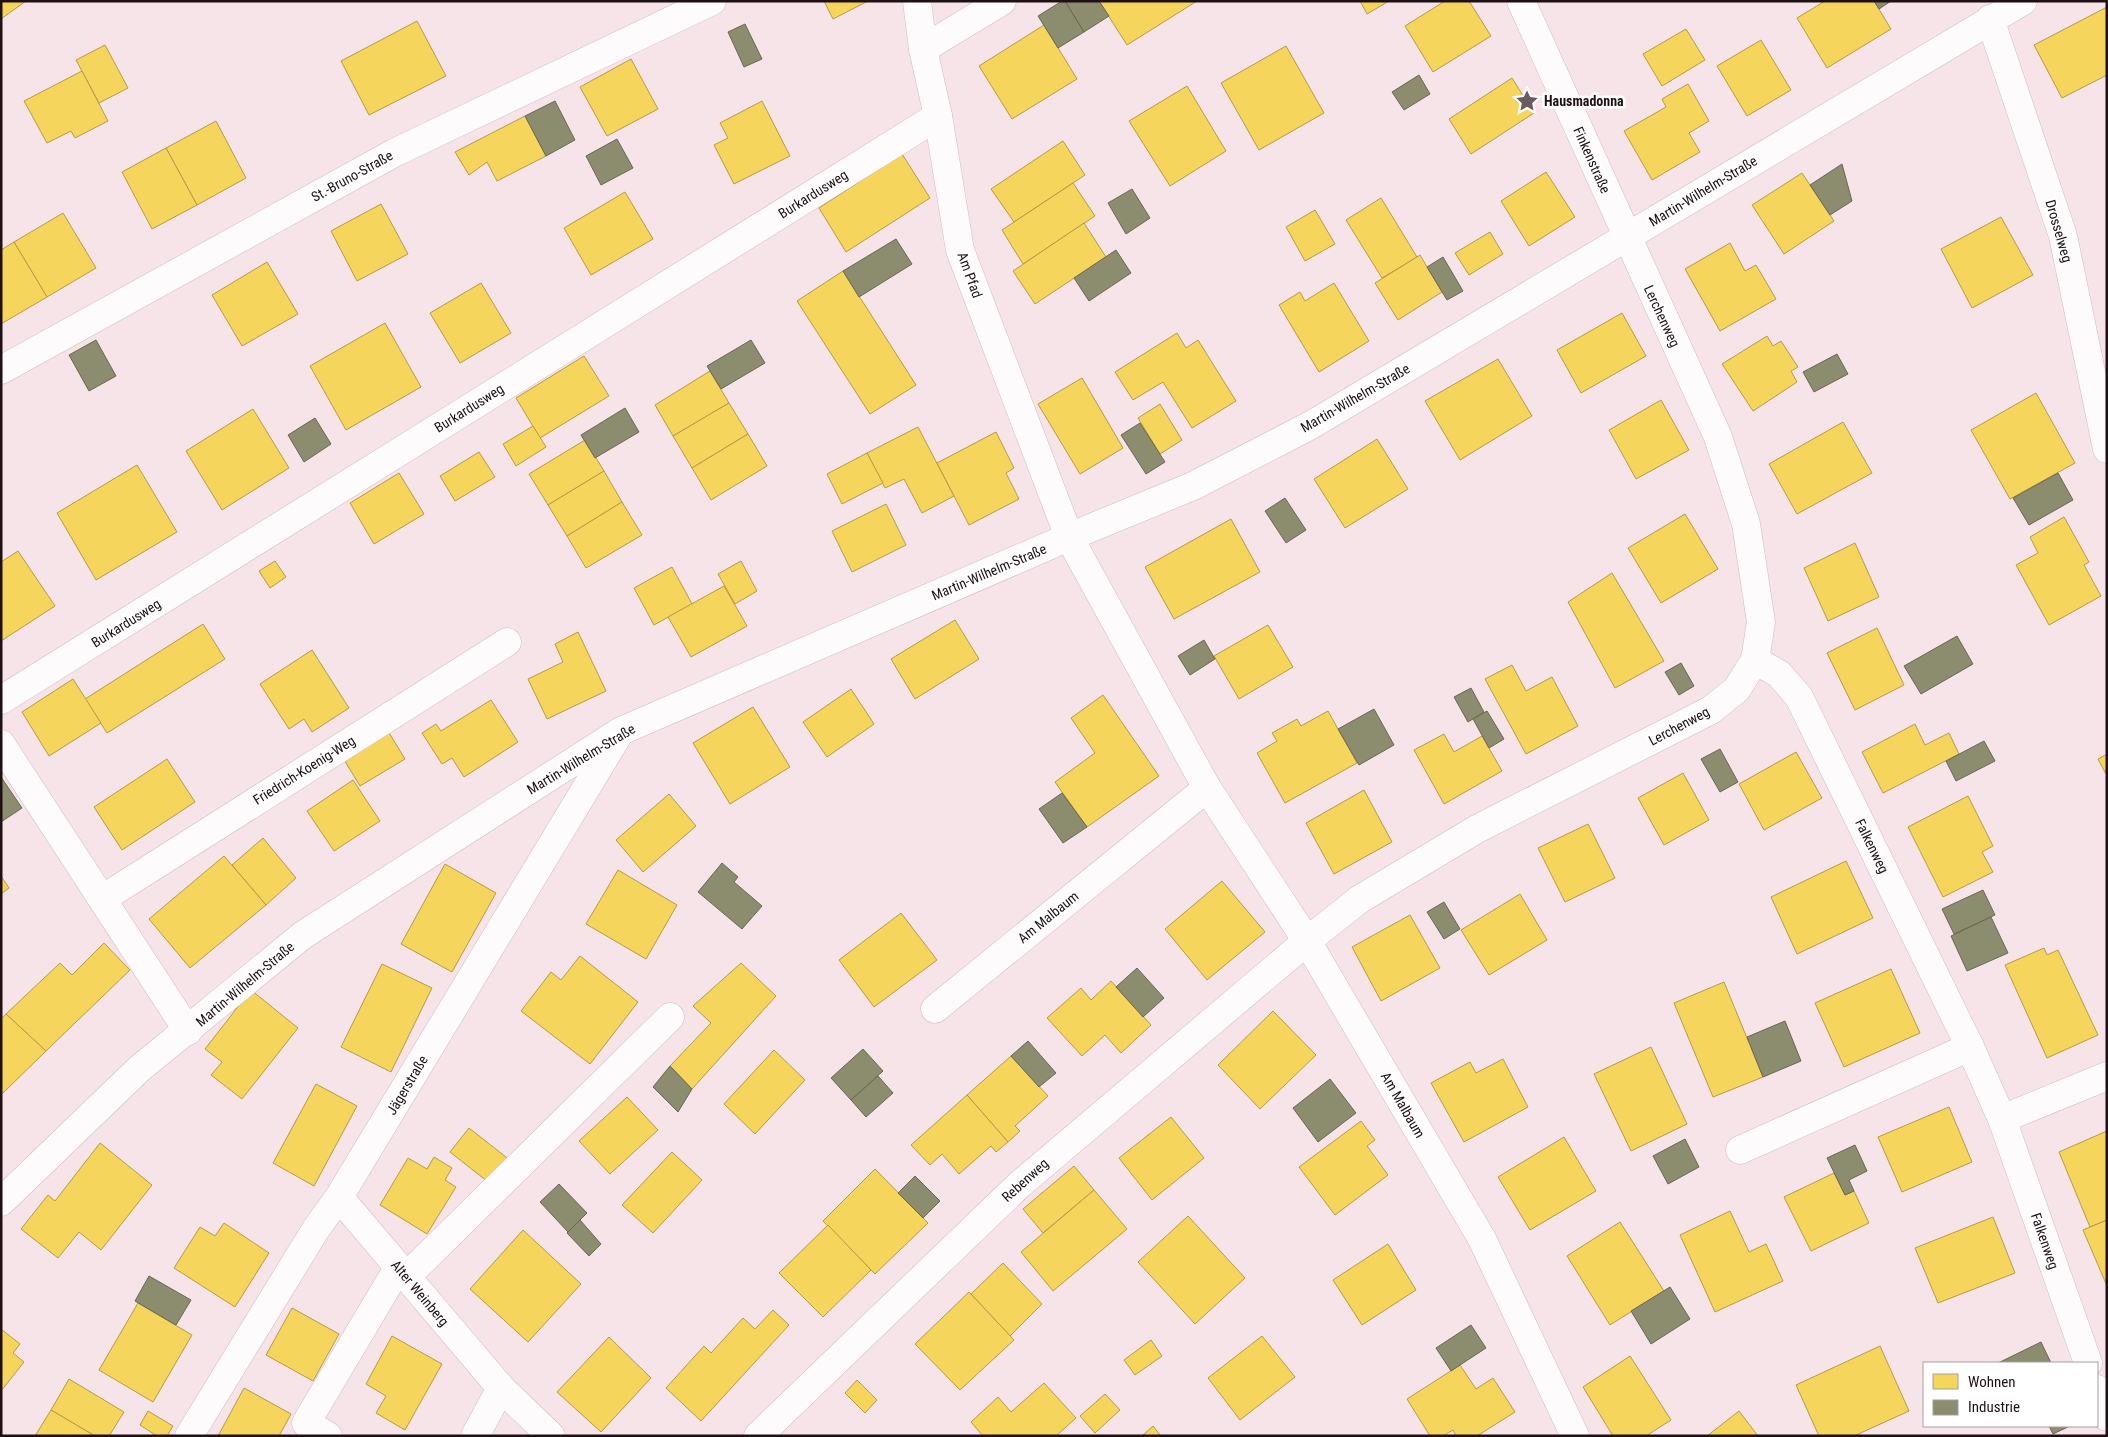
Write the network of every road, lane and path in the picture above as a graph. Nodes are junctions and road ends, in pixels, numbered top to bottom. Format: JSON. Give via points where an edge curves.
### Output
{"nodes":[{"id":1,"x":712,"y":1,"type":"edge"},
{"id":2,"x":917,"y":1,"type":"edge"},
{"id":3,"x":1002,"y":1,"type":"edge"},
{"id":4,"x":1521,"y":1,"type":"edge"},
{"id":5,"x":2023,"y":1,"type":"edge"},
{"id":6,"x":1990,"y":19,"type":"junction"},
{"id":7,"x":923,"y":49,"type":"junction"},
{"id":8,"x":938,"y":116,"type":"junction"},
{"id":9,"x":1626,"y":237,"type":"junction"},
{"id":10,"x":1,"y":370,"type":"edge"},
{"id":11,"x":2107,"y":449,"type":"edge"},
{"id":12,"x":1069,"y":537,"type":"junction"},
{"id":13,"x":507,"y":642,"type":"dead end"},
{"id":14,"x":1755,"y":660,"type":"junction"},
{"id":15,"x":1,"y":700,"type":"edge"},
{"id":16,"x":621,"y":732,"type":"junction"},
{"id":17,"x":1,"y":744,"type":"edge"},
{"id":18,"x":1207,"y":788,"type":"junction"},
{"id":19,"x":102,"y":899,"type":"junction"},
{"id":20,"x":1307,"y":941,"type":"junction"},
{"id":21,"x":935,"y":1009,"type":"dead end"},
{"id":22,"x":670,"y":1017,"type":"dead end"},
{"id":23,"x":188,"y":1031,"type":"junction"},
{"id":24,"x":1970,"y":1047,"type":"junction"},
{"id":25,"x":2107,"y":1076,"type":"edge"},
{"id":26,"x":2002,"y":1119,"type":"junction"},
{"id":27,"x":1740,"y":1150,"type":"dead end"},
{"id":28,"x":339,"y":1197,"type":"junction"},
{"id":29,"x":1,"y":1202,"type":"edge"},
{"id":30,"x":402,"y":1272,"type":"junction"},
{"id":31,"x":2088,"y":1362,"type":"edge"},
{"id":32,"x":501,"y":1388,"type":"junction"},
{"id":33,"x":2098,"y":1392,"type":"edge"},
{"id":34,"x":2107,"y":1417,"type":"edge"},
{"id":35,"x":189,"y":1436,"type":"edge"},
{"id":36,"x":328,"y":1436,"type":"edge"},
{"id":37,"x":475,"y":1436,"type":"edge"},
{"id":38,"x":551,"y":1436,"type":"edge"},
{"id":39,"x":758,"y":1436,"type":"edge"},
{"id":40,"x":1575,"y":1436,"type":"edge"}],
"edges":[{"from":1,"to":10,"type":"street","name":"St.-Bruno-Straße","via":[[394,153]]},
{"from":2,"to":7,"type":"street","name":"Am Pfad"},
{"from":3,"to":7,"type":"street"},
{"from":4,"to":9,"type":"street","name":"Finkenstraße"},
{"from":5,"to":6,"type":"street","name":"Martin-Wilhelm-Straße"},
{"from":6,"to":9,"type":"street","name":"Martin-Wilhelm-Straße"},
{"from":6,"to":11,"type":"street","name":"Drosselweg","via":[[2063,236]]},
{"from":7,"to":8,"type":"street","name":"Am Pfad"},
{"from":8,"to":12,"type":"street","name":"Am Pfad","via":[[960,250]]},
{"from":8,"to":15,"type":"street","name":"Burkardusweg"},
{"from":9,"to":12,"type":"street","name":"Martin-Wilhelm-Straße","via":[[1311,425],[1193,486]]},
{"from":9,"to":14,"type":"street","name":"Lerchenweg","via":[[1718,437],[1746,524],[1761,622]]},
{"from":12,"to":16,"type":"street","name":"Martin-Wilhelm-Straße"},
{"from":12,"to":18,"type":"street","name":"Am Malbaum"},
{"from":13,"to":19,"type":"street","name":"Friedrich-Koenig-Weg"},
{"from":14,"to":20,"type":"street","name":"Lerchenweg","via":[[1737,689],[1711,710],[1478,829],[1360,900]]},
{"from":14,"to":24,"type":"street","name":"Falkenweg","via":[[1779,674],[1799,697]]},
{"from":16,"to":23,"type":"street","name":"Martin-Wilhelm-Straße","via":[[303,935]]},
{"from":16,"to":28,"type":"street","name":"Jägerstraße"},
{"from":17,"to":19,"type":"street"},
{"from":18,"to":20,"type":"street","name":"Am Malbaum"},
{"from":18,"to":21,"type":"street","name":"Am Malbaum"},
{"from":19,"to":23,"type":"street"},
{"from":20,"to":39,"type":"street","name":"Rebenweg","via":[[1019,1185]]},
{"from":20,"to":40,"type":"street","name":"Am Malbaum","via":[[1482,1239]]},
{"from":22,"to":30,"type":"street"},
{"from":23,"to":29,"type":"street","name":"Martin-Wilhelm-Straße","via":[[139,1069]]},
{"from":24,"to":26,"type":"street","name":"Falkenweg"},
{"from":24,"to":27,"type":"street"},
{"from":25,"to":26,"type":"street"},
{"from":26,"to":31,"type":"street","name":"Falkenweg"},
{"from":28,"to":30,"type":"street","name":"Alter Weinberg"},
{"from":28,"to":35,"type":"street","name":"Jägerstraße"},
{"from":30,"to":32,"type":"street","name":"Alter Weinberg"},
{"from":30,"to":36,"type":"street","via":[[306,1423]]},
{"from":32,"to":37,"type":"street"},
{"from":32,"to":38,"type":"street","name":"Alter Weinberg"},
{"from":33,"to":34,"type":"street"}]}
